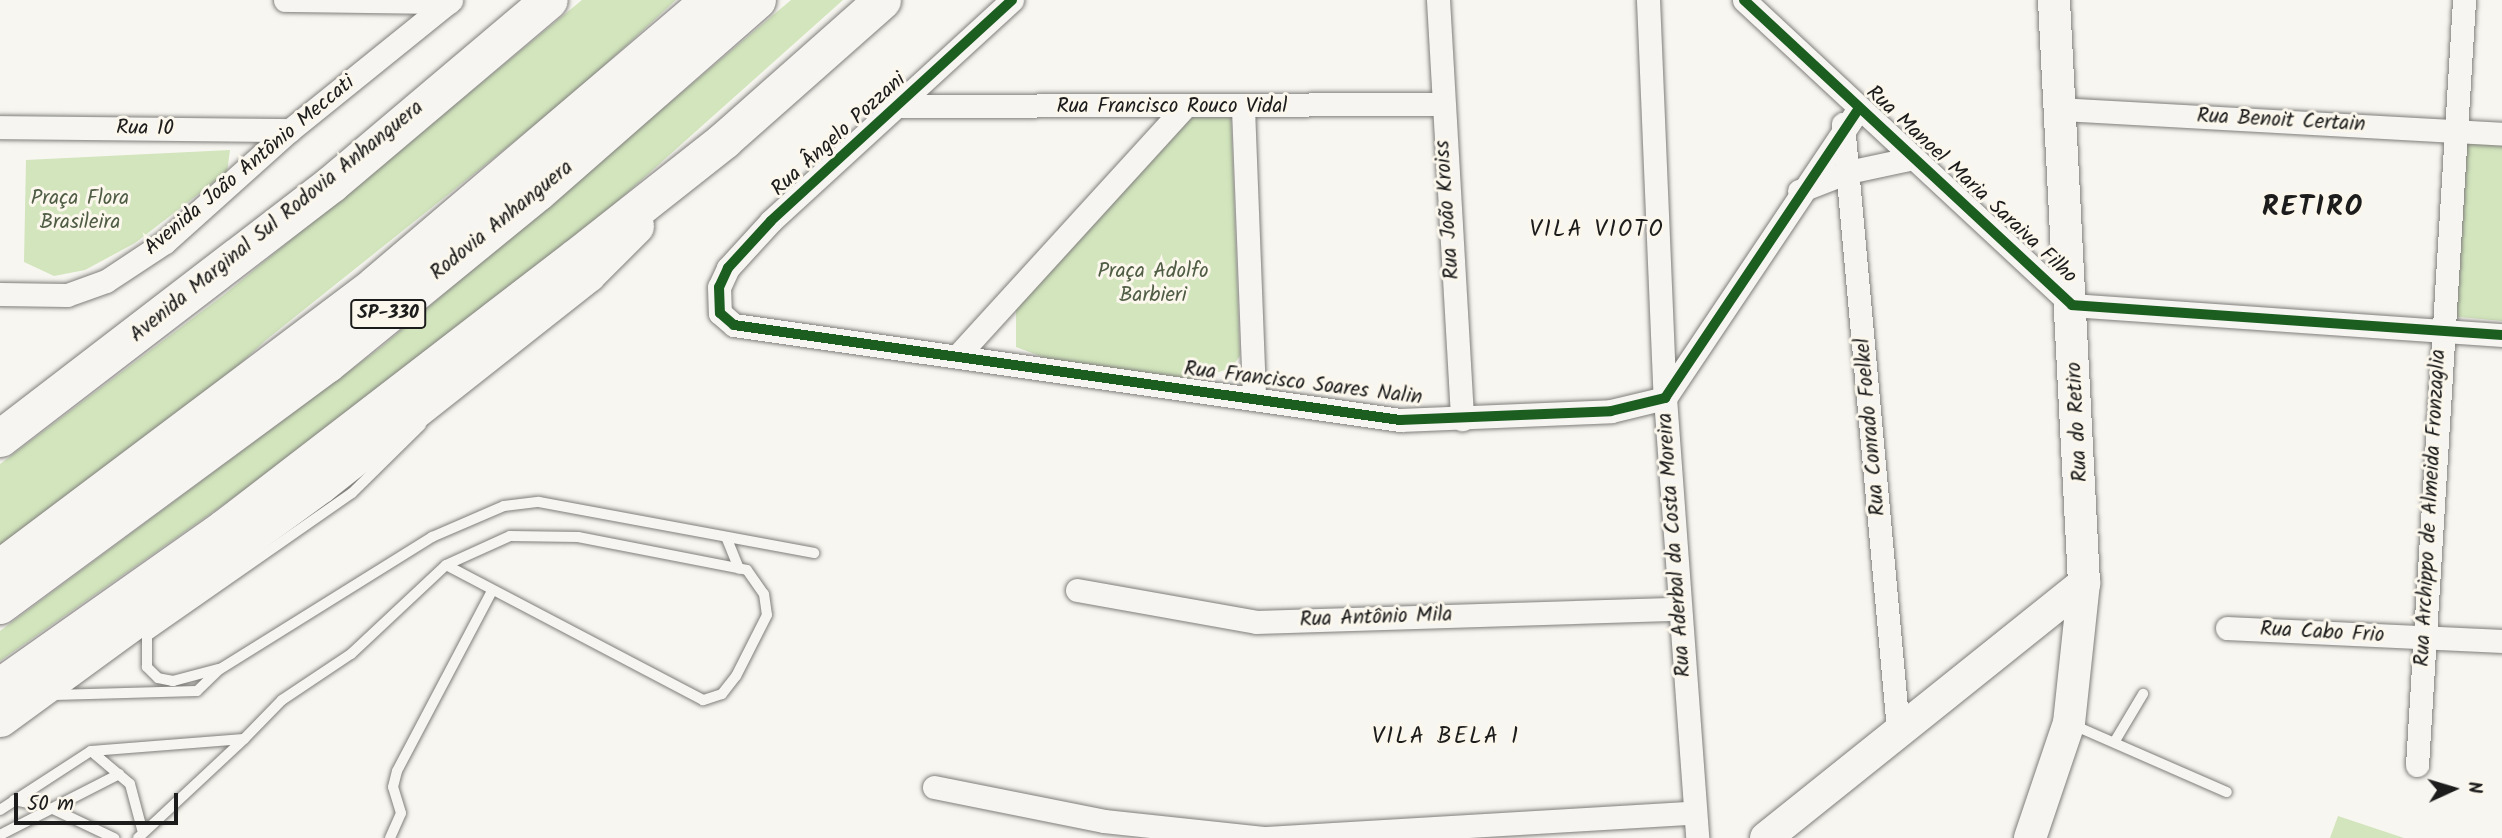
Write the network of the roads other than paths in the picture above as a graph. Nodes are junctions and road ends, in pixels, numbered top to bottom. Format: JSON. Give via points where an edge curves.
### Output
{"nodes":[{"id":1,"x":285,"y":0,"type":"edge"},
{"id":2,"x":550,"y":0,"type":"edge"},
{"id":3,"x":711,"y":0,"type":"edge"},
{"id":4,"x":757,"y":0,"type":"edge"},
{"id":5,"x":882,"y":0,"type":"edge"},
{"id":6,"x":1012,"y":0,"type":"edge"},
{"id":7,"x":1438,"y":0,"type":"edge"},
{"id":8,"x":1648,"y":0,"type":"edge"},
{"id":9,"x":1744,"y":0,"type":"edge"},
{"id":10,"x":2054,"y":0,"type":"edge"},
{"id":11,"x":2464,"y":0,"type":"edge"},
{"id":12,"x":450,"y":1,"type":"edge"},
{"id":13,"x":1442,"y":104,"type":"junction"},
{"id":14,"x":903,"y":106,"type":"junction"},
{"id":15,"x":1184,"y":108,"type":"junction"},
{"id":16,"x":1243,"y":108,"type":"junction"},
{"id":17,"x":2060,"y":108,"type":"junction"},
{"id":18,"x":1851,"y":116,"type":"junction"},
{"id":19,"x":0,"y":127,"type":"edge"},
{"id":20,"x":290,"y":130,"type":"junction"},
{"id":21,"x":2455,"y":131,"type":"junction"},
{"id":22,"x":2502,"y":134,"type":"edge"},
{"id":23,"x":724,"y":140,"type":"junction"},
{"id":24,"x":1914,"y":159,"type":"junction"},
{"id":25,"x":1848,"y":172,"type":"junction"},
{"id":26,"x":1799,"y":191,"type":"junction"},
{"id":27,"x":0,"y":294,"type":"edge"},
{"id":28,"x":2072,"y":305,"type":"junction"},
{"id":29,"x":720,"y":313,"type":"joint"},
{"id":30,"x":2441,"y":331,"type":"junction"},
{"id":31,"x":2502,"y":335,"type":"edge"},
{"id":32,"x":960,"y":353,"type":"junction"},
{"id":33,"x":468,"y":370,"type":"junction"},
{"id":34,"x":1665,"y":398,"type":"junction"},
{"id":35,"x":1254,"y":399,"type":"junction"},
{"id":36,"x":1462,"y":419,"type":"junction"},
{"id":37,"x":0,"y":438,"type":"edge"},
{"id":38,"x":727,"y":539,"type":"junction"},
{"id":39,"x":814,"y":553,"type":"dead end"},
{"id":40,"x":446,"y":565,"type":"junction"},
{"id":41,"x":0,"y":569,"type":"edge"},
{"id":42,"x":739,"y":569,"type":"junction"},
{"id":43,"x":2084,"y":583,"type":"junction"},
{"id":44,"x":1077,"y":590,"type":"dead end"},
{"id":45,"x":492,"y":591,"type":"junction"},
{"id":46,"x":0,"y":605,"type":"edge"},
{"id":47,"x":1678,"y":609,"type":"junction"},
{"id":48,"x":2227,"y":628,"type":"dead end"},
{"id":49,"x":2423,"y":638,"type":"junction"},
{"id":50,"x":2502,"y":642,"type":"edge"},
{"id":51,"x":220,"y":668,"type":"junction"},
{"id":52,"x":2143,"y":694,"type":"dead end"},
{"id":53,"x":4,"y":705,"type":"edge"},
{"id":54,"x":2068,"y":723,"type":"junction"},
{"id":55,"x":1898,"y":729,"type":"junction"},
{"id":56,"x":244,"y":739,"type":"junction"},
{"id":57,"x":2115,"y":741,"type":"junction"},
{"id":58,"x":91,"y":751,"type":"junction"},
{"id":59,"x":2417,"y":765,"type":"dead end"},
{"id":60,"x":118,"y":774,"type":"junction"},
{"id":61,"x":934,"y":786,"type":"dead end"},
{"id":62,"x":2227,"y":792,"type":"dead end"},
{"id":63,"x":14,"y":800,"type":"junction"},
{"id":64,"x":53,"y":809,"type":"junction"},
{"id":65,"x":0,"y":810,"type":"edge"},
{"id":66,"x":1692,"y":813,"type":"junction"},
{"id":67,"x":1104,"y":821,"type":"junction"},
{"id":68,"x":140,"y":833,"type":"edge"},
{"id":69,"x":0,"y":835,"type":"edge"},
{"id":70,"x":114,"y":838,"type":"edge"},
{"id":71,"x":390,"y":838,"type":"edge"},
{"id":72,"x":1082,"y":838,"type":"edge"},
{"id":73,"x":1264,"y":838,"type":"edge"},
{"id":74,"x":1697,"y":838,"type":"edge"},
{"id":75,"x":1766,"y":838,"type":"edge"},
{"id":76,"x":2030,"y":838,"type":"edge"}],
"edges":[{"from":1,"to":12,"type":"street"},
{"from":2,"to":37,"type":"highway","name":"Avenida Marginal Sul Rodovia Anhanguera","via":[[331,184]]},
{"from":3,"to":41,"type":"highway","name":"Rodovia Anhanguera","number":"SP-330","via":[[375,286]]},
{"from":4,"to":46,"type":"highway","name":"Rodovia Anhanguera","number":"SP-330","via":[[538,192],[327,364]]},
{"from":5,"to":23,"type":"highway"},
{"from":6,"to":14,"type":"street","name":"Rua Ângelo Pozzani"},
{"from":7,"to":13,"type":"street","name":"Rua João Kroiss"},
{"from":8,"to":34,"type":"street","name":"Rua Aderbal da Costa Moreira"},
{"from":9,"to":18,"type":"street","name":"Rua Manoel Maria Saraiva Filho"},
{"from":10,"to":17,"type":"main road","name":"Rua do Retiro"},
{"from":11,"to":21,"type":"street","name":"Rua Archippo de Almeida Fronzaglia"},
{"from":12,"to":20,"type":"street","name":"Avenida João Antônio Meccati"},
{"from":13,"to":16,"type":"street","name":"Rua Francisco Rouco Vidal"},
{"from":13,"to":36,"type":"street","name":"Rua João Kroiss"},
{"from":14,"to":15,"type":"street","name":"Rua Francisco Rouco Vidal"},
{"from":14,"to":29,"type":"street","name":"Rua Ângelo Pozzani","via":[[771,221],[728,268],[719,288]]},
{"from":15,"to":16,"type":"street","name":"Rua Francisco Rouco Vidal"},
{"from":15,"to":32,"type":"street"},
{"from":16,"to":35,"type":"street"},
{"from":17,"to":21,"type":"street","name":"Rua Benoit Certain"},
{"from":17,"to":28,"type":"main road","name":"Rua do Retiro"},
{"from":18,"to":24,"type":"street","name":"Rua Manoel Maria Saraiva Filho"},
{"from":18,"to":25,"type":"street","name":"Rua Conrado Foelkel"},
{"from":18,"to":26,"type":"street"},
{"from":19,"to":20,"type":"street","name":"Rua 10"},
{"from":20,"to":27,"type":"street","name":"Avenida João Antônio Meccati","via":[[165,242],[106,281],[67,295],[33,298]]},
{"from":21,"to":22,"type":"street","name":"Rua Benoit Certain"},
{"from":21,"to":30,"type":"street","name":"Rua Archippo de Almeida Fronzaglia"},
{"from":23,"to":33,"type":"main road","via":[[588,274]]},
{"from":23,"to":53,"type":"highway"},
{"from":24,"to":25,"type":"street"},
{"from":24,"to":28,"type":"street","name":"Rua Manoel Maria Saraiva Filho"},
{"from":25,"to":26,"type":"street"},
{"from":25,"to":55,"type":"street","name":"Rua Conrado Foelkel"},
{"from":26,"to":34,"type":"street"},
{"from":28,"to":30,"type":"street","name":"Rua Manoel Maria Saraiva Filho"},
{"from":28,"to":43,"type":"main road","name":"Rua do Retiro"},
{"from":29,"to":32,"type":"street","name":"Rua Francisco Soares Nalin","via":[[734,326]]},
{"from":30,"to":31,"type":"street","name":"Rua Manoel Maria Saraiva Filho"},
{"from":30,"to":49,"type":"street","name":"Rua Archippo de Almeida Fronzaglia"},
{"from":32,"to":35,"type":"street","name":"Rua Francisco Soares Nalin"},
{"from":33,"to":51,"type":"lane","via":[[352,493],[147,636],[144,654],[158,678],[173,681]]},
{"from":33,"to":53,"type":"main road"},
{"from":34,"to":36,"type":"street","name":"Rua Francisco Soares Nalin","via":[[1611,411]]},
{"from":34,"to":47,"type":"street","name":"Rua Aderbal da Costa Moreira"},
{"from":35,"to":36,"type":"street","name":"Rua Francisco Soares Nalin","via":[[1400,420]]},
{"from":38,"to":39,"type":"lane"},
{"from":38,"to":42,"type":"lane"},
{"from":38,"to":51,"type":"lane","via":[[539,502],[504,506],[432,537]]},
{"from":40,"to":42,"type":"lane","via":[[510,536],[544,536],[578,537]]},
{"from":40,"to":45,"type":"lane"},
{"from":40,"to":56,"type":"lane","via":[[351,654],[282,700]]},
{"from":42,"to":45,"type":"lane","via":[[764,594],[766,615],[736,676],[722,694],[704,700]]},
{"from":43,"to":54,"type":"main road","name":"Rua do Retiro"},
{"from":43,"to":55,"type":"main road"},
{"from":44,"to":47,"type":"street","name":"Rua Antônio Mila","via":[[1256,622]]},
{"from":45,"to":71,"type":"lane","via":[[397,771],[393,787],[401,813]]},
{"from":47,"to":66,"type":"street","name":"Rua Aderbal da Costa Moreira"},
{"from":48,"to":49,"type":"street","name":"Rua Cabo Frio"},
{"from":49,"to":50,"type":"street","name":"Rua Cabo Frio"},
{"from":49,"to":59,"type":"street","name":"Rua Archippo de Almeida Fronzaglia"},
{"from":51,"to":53,"type":"lane","via":[[197,691],[64,691]]},
{"from":52,"to":57,"type":"lane"},
{"from":54,"to":57,"type":"lane"},
{"from":54,"to":76,"type":"main road","name":"Rua do Retiro"},
{"from":55,"to":75,"type":"main road"},
{"from":56,"to":58,"type":"lane"},
{"from":56,"to":68,"type":"lane"},
{"from":57,"to":62,"type":"lane"},
{"from":58,"to":60,"type":"lane"},
{"from":58,"to":63,"type":"lane"},
{"from":60,"to":64,"type":"lane"},
{"from":60,"to":68,"type":"lane","via":[[130,784]]},
{"from":61,"to":67,"type":"street"},
{"from":63,"to":64,"type":"lane"},
{"from":63,"to":65,"type":"lane"},
{"from":64,"to":69,"type":"lane"},
{"from":64,"to":70,"type":"lane"},
{"from":66,"to":73,"type":"street"},
{"from":66,"to":74,"type":"street","name":"Rua Aderbal da Costa Moreira"},
{"from":67,"to":72,"type":"street"},
{"from":67,"to":73,"type":"street"}]}
